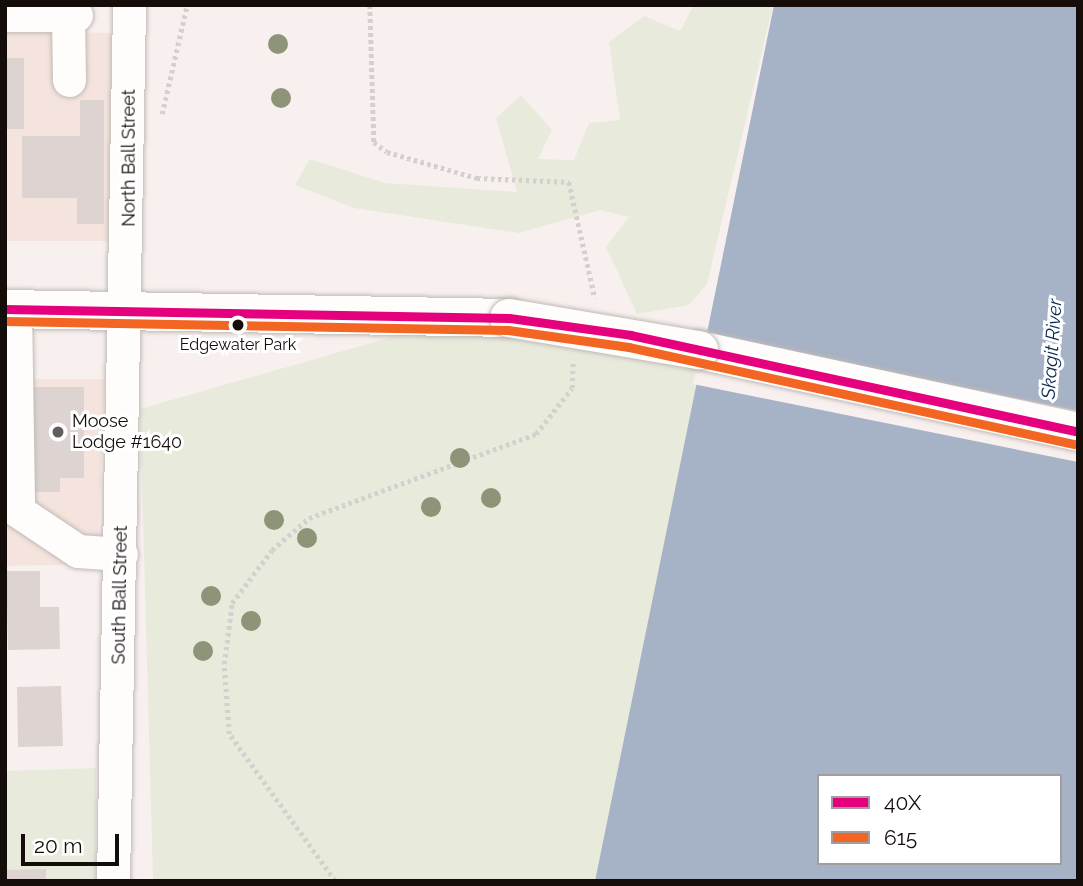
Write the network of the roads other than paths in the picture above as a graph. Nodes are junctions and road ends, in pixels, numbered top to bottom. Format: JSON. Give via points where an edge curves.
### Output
{"nodes":[{"id":1,"x":130,"y":5,"type":"edge"},
{"id":2,"x":5,"y":15,"type":"edge"},
{"id":3,"x":68,"y":80,"type":"dead end"},
{"id":4,"x":10,"y":309,"type":"edge"},
{"id":5,"x":127,"y":310,"type":"junction"},
{"id":6,"x":1078,"y":432,"type":"edge"},
{"id":7,"x":121,"y":554,"type":"junction"},
{"id":8,"x":113,"y":881,"type":"edge"}],
"edges":[{"from":1,"to":5,"type":"street","name":"North Ball Street"},
{"from":2,"to":3,"type":"street","via":[[72,15]]},
{"from":4,"to":5,"type":"main road"},
{"from":4,"to":7,"type":"street","via":[[18,511],[78,551]]},
{"from":5,"to":6,"type":"main road","bridge":true,"via":[[509,318],[631,335]]},
{"from":5,"to":7,"type":"street","name":"South Ball Street"},
{"from":7,"to":8,"type":"street","name":"South Ball Street"}]}
